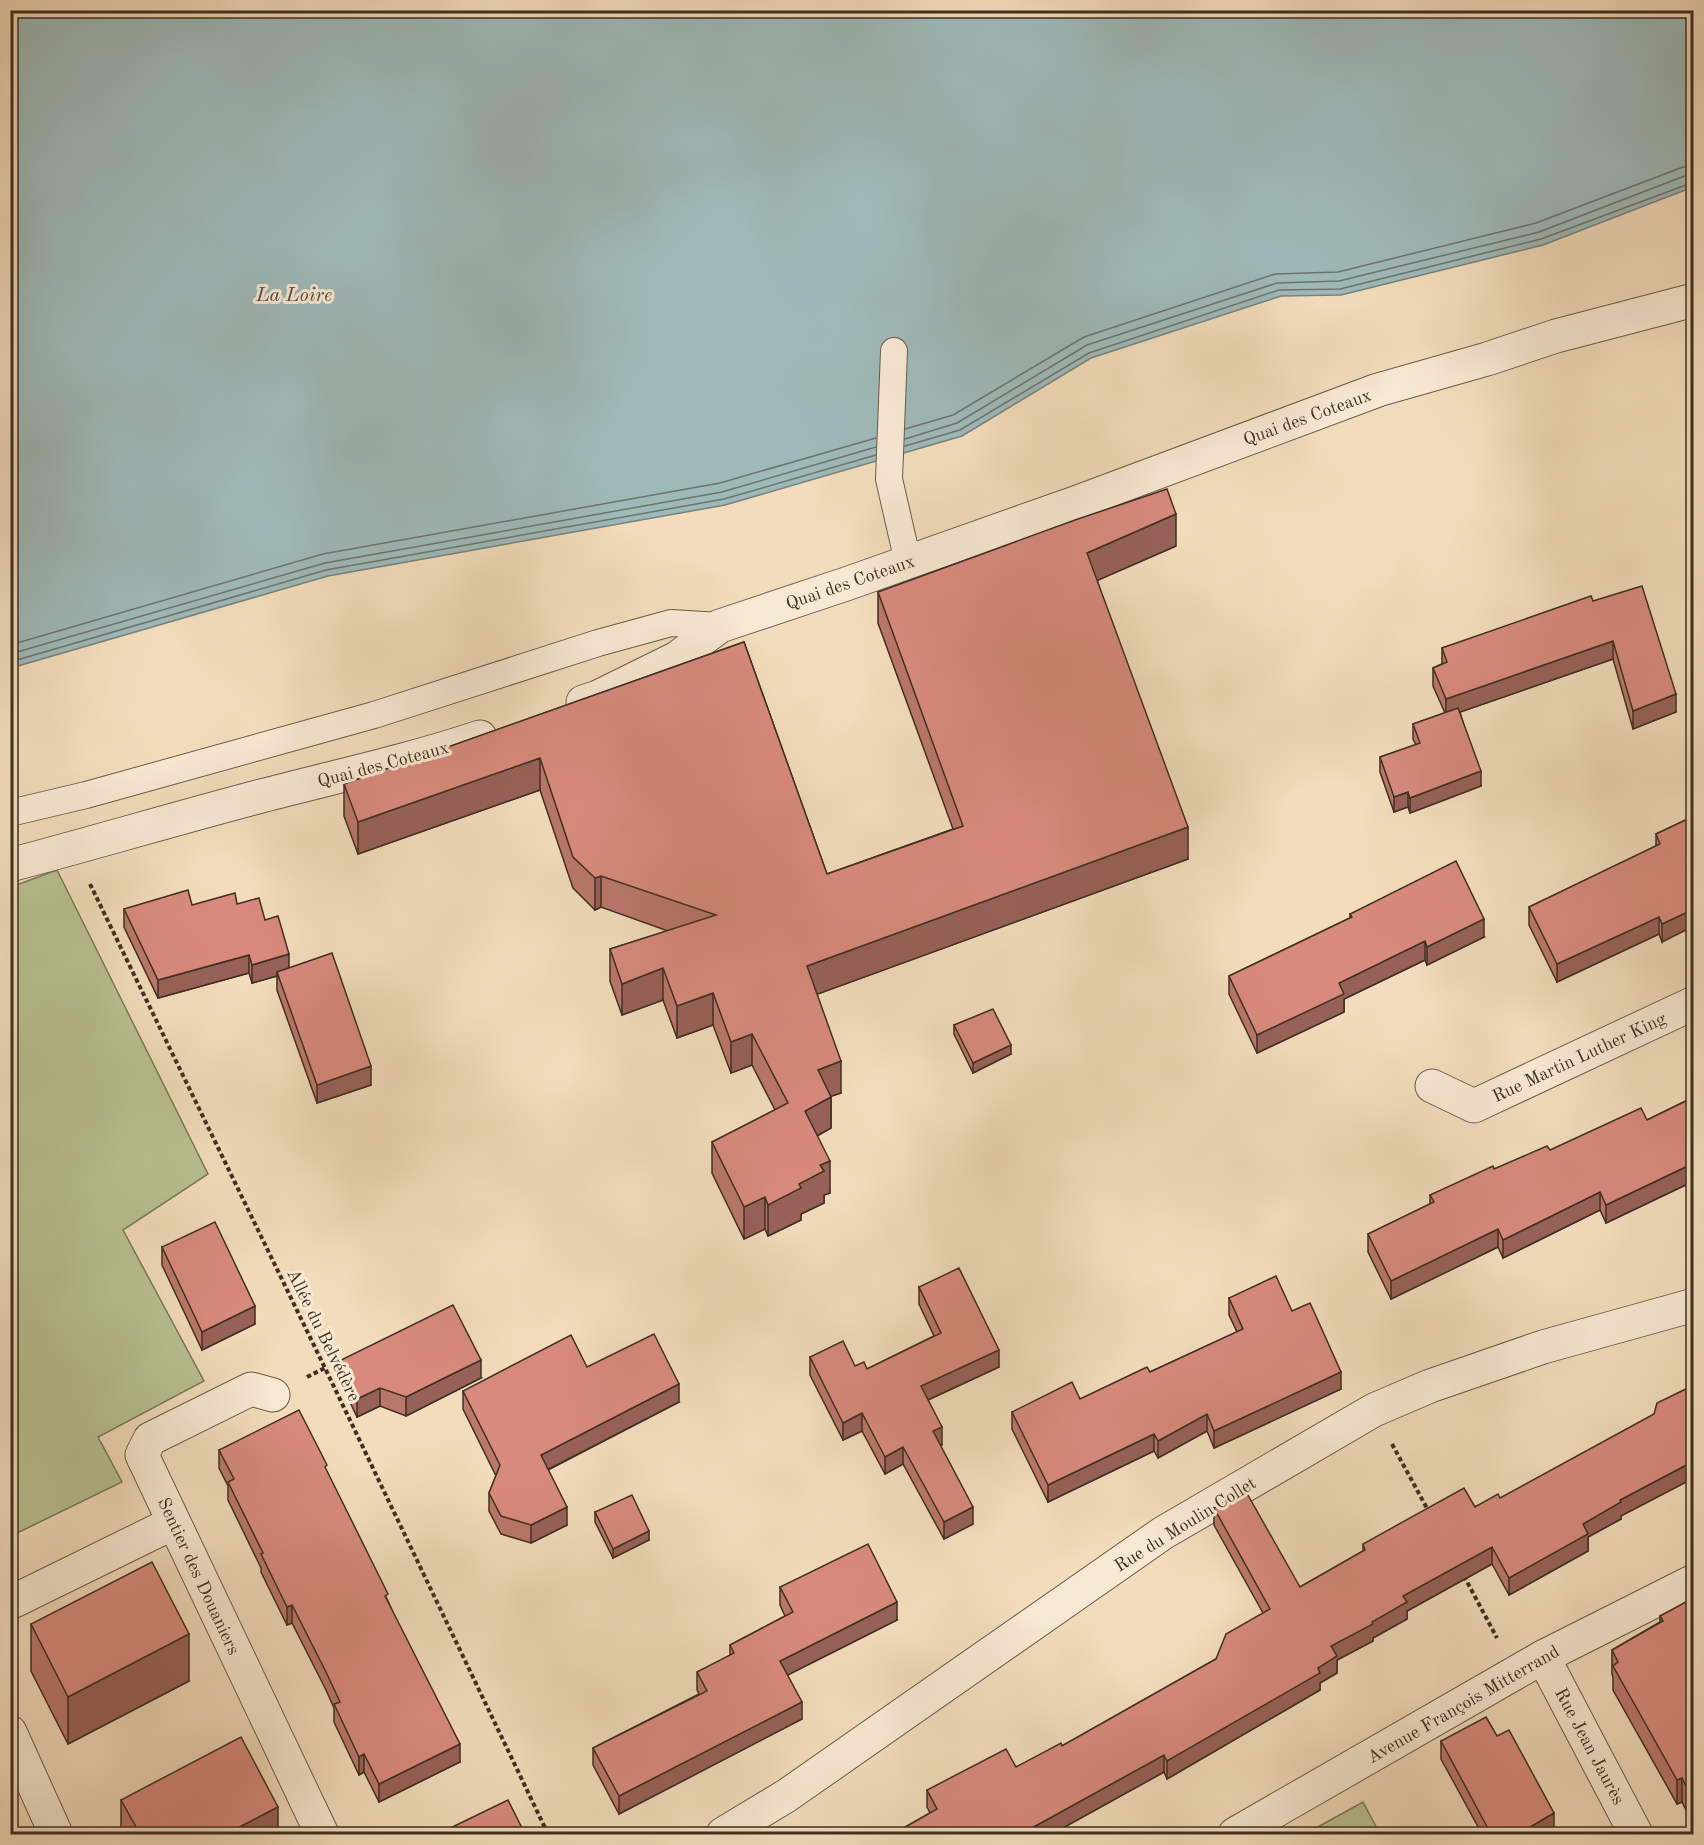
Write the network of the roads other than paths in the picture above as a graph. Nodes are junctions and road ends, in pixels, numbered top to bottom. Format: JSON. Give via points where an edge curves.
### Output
{"nodes":[{"id":1,"x":1694,"y":300,"type":"edge"},
{"id":2,"x":894,"y":351,"type":"dead end"},
{"id":3,"x":908,"y":562,"type":"junction"},
{"id":4,"x":720,"y":626,"type":"junction"},
{"id":5,"x":556,"y":711,"type":"edge"},
{"id":6,"x":502,"y":729,"type":"edge"},
{"id":7,"x":10,"y":813,"type":"edge"},
{"id":8,"x":10,"y":865,"type":"edge"},
{"id":9,"x":1694,"y":1004,"type":"edge"},
{"id":10,"x":1432,"y":1086,"type":"dead end"},
{"id":11,"x":1694,"y":1305,"type":"edge"},
{"id":12,"x":273,"y":1395,"type":"dead end"},
{"id":13,"x":173,"y":1522,"type":"junction"},
{"id":14,"x":1694,"y":1581,"type":"edge"},
{"id":15,"x":10,"y":1603,"type":"edge"},
{"id":16,"x":1529,"y":1665,"type":"junction"},
{"id":17,"x":10,"y":1732,"type":"edge"},
{"id":18,"x":57,"y":1834,"type":"edge"},
{"id":19,"x":322,"y":1834,"type":"edge"},
{"id":20,"x":723,"y":1834,"type":"edge"},
{"id":21,"x":1235,"y":1834,"type":"edge"},
{"id":22,"x":1636,"y":1834,"type":"edge"}],
"edges":[{"from":1,"to":3,"type":"street","name":"Quai des Coteaux","via":[[1556,336],[1378,390]]},
{"from":2,"to":3,"type":"lane","via":[[889,479]]},
{"from":3,"to":4,"type":"street","name":"Quai des Coteaux"},
{"from":4,"to":5,"type":"street","name":"Quai des Coteaux","via":[[677,658],[598,697]]},
{"from":4,"to":7,"type":"lane","via":[[671,623],[374,715]]},
{"from":6,"to":8,"type":"street","name":"Quai des Coteaux","via":[[437,751]]},
{"from":9,"to":10,"type":"street","name":"Rue Martin Luther King","via":[[1474,1106]]},
{"from":11,"to":20,"type":"street","name":"Rue du Moulin Collet","via":[[1543,1347],[1374,1410],[1163,1533],[786,1796]]},
{"from":12,"to":13,"type":"street","name":"Sentier des Douaniers","via":[[251,1389],[150,1439],[142,1455]]},
{"from":13,"to":15,"type":"street"},
{"from":13,"to":19,"type":"street","name":"Sentier des Douaniers"},
{"from":14,"to":16,"type":"street","name":"Avenue François Mitterrand"},
{"from":16,"to":21,"type":"street","name":"Avenue François Mitterrand"},
{"from":16,"to":22,"type":"street","name":"Rue Jean Jaurès"},
{"from":17,"to":18,"type":"street"}]}
